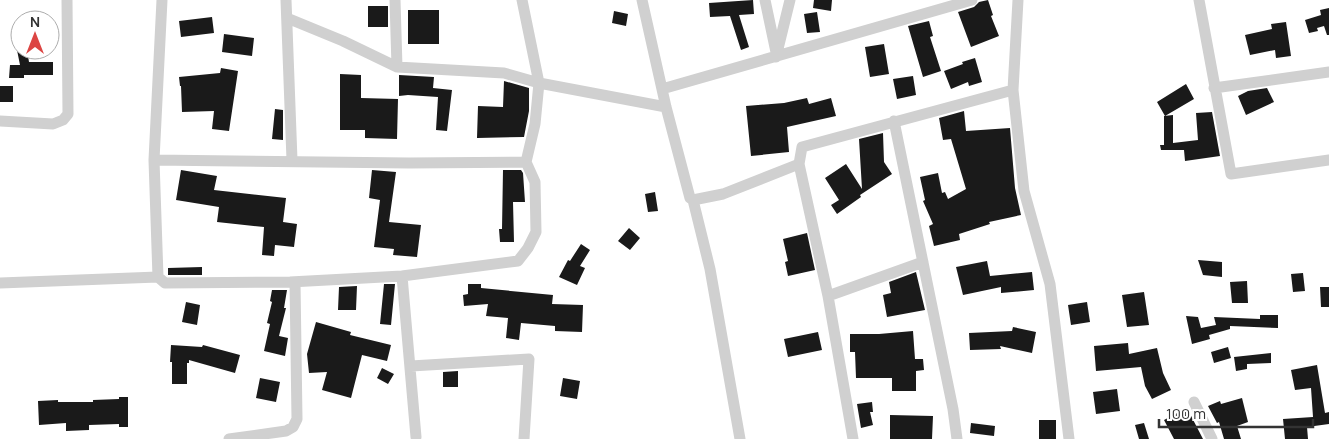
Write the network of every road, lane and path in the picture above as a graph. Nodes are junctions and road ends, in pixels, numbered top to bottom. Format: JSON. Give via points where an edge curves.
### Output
{"nodes":[{"id":1,"x":67,"y":0,"type":"edge"},
{"id":2,"x":162,"y":0,"type":"edge"},
{"id":3,"x":286,"y":0,"type":"edge"},
{"id":4,"x":395,"y":0,"type":"edge"},
{"id":5,"x":522,"y":0,"type":"edge"},
{"id":6,"x":642,"y":0,"type":"edge"},
{"id":7,"x":765,"y":0,"type":"edge"},
{"id":8,"x":790,"y":0,"type":"edge"},
{"id":9,"x":972,"y":0,"type":"edge"},
{"id":10,"x":1018,"y":0,"type":"edge"},
{"id":11,"x":1198,"y":0,"type":"edge"},
{"id":12,"x":287,"y":18,"type":"junction"},
{"id":13,"x":776,"y":57,"type":"junction"},
{"id":14,"x":397,"y":66,"type":"junction"},
{"id":15,"x":1329,"y":72,"type":"edge"},
{"id":16,"x":538,"y":83,"type":"junction"},
{"id":17,"x":1214,"y":88,"type":"junction"},
{"id":18,"x":662,"y":89,"type":"junction"},
{"id":19,"x":1013,"y":90,"type":"junction"},
{"id":20,"x":666,"y":107,"type":"junction"},
{"id":21,"x":0,"y":121,"type":"edge"},
{"id":22,"x":894,"y":121,"type":"junction"},
{"id":23,"x":154,"y":160,"type":"junction"},
{"id":24,"x":292,"y":160,"type":"junction"},
{"id":25,"x":1329,"y":160,"type":"edge"},
{"id":26,"x":526,"y":162,"type":"junction"},
{"id":27,"x":799,"y":164,"type":"junction"},
{"id":28,"x":693,"y":200,"type":"junction"},
{"id":29,"x":923,"y":262,"type":"junction"},
{"id":30,"x":402,"y":276,"type":"junction"},
{"id":31,"x":158,"y":277,"type":"junction"},
{"id":32,"x":295,"y":282,"type":"junction"},
{"id":33,"x":0,"y":283,"type":"edge"},
{"id":34,"x":828,"y":296,"type":"junction"},
{"id":35,"x":411,"y":366,"type":"junction"},
{"id":36,"x":1194,"y":402,"type":"dead end"},
{"id":37,"x":416,"y":437,"type":"dead end"},
{"id":38,"x":229,"y":439,"type":"edge"},
{"id":39,"x":524,"y":439,"type":"edge"},
{"id":40,"x":740,"y":439,"type":"edge"},
{"id":41,"x":854,"y":439,"type":"edge"},
{"id":42,"x":957,"y":439,"type":"edge"},
{"id":43,"x":1068,"y":439,"type":"edge"},
{"id":44,"x":1212,"y":439,"type":"edge"}],
"edges":[{"from":1,"to":21,"type":"street","via":[[68,114],[53,124]]},
{"from":2,"to":23,"type":"street"},
{"from":3,"to":12,"type":"street"},
{"from":4,"to":14,"type":"street"},
{"from":5,"to":16,"type":"street"},
{"from":6,"to":18,"type":"street"},
{"from":7,"to":13,"type":"street"},
{"from":8,"to":13,"type":"street"},
{"from":9,"to":13,"type":"street"},
{"from":10,"to":19,"type":"street"},
{"from":11,"to":17,"type":"street"},
{"from":12,"to":14,"type":"street"},
{"from":12,"to":24,"type":"street"},
{"from":13,"to":18,"type":"street"},
{"from":14,"to":16,"type":"street","via":[[504,74]]},
{"from":15,"to":17,"type":"street"},
{"from":16,"to":20,"type":"street"},
{"from":16,"to":26,"type":"street","via":[[535,124]]},
{"from":17,"to":25,"type":"street","via":[[1231,174]]},
{"from":18,"to":20,"type":"street"},
{"from":19,"to":22,"type":"street"},
{"from":19,"to":43,"type":"street","via":[[1024,191],[1050,284]]},
{"from":20,"to":28,"type":"street"},
{"from":22,"to":27,"type":"street","via":[[802,147]]},
{"from":22,"to":29,"type":"street"},
{"from":23,"to":24,"type":"street"},
{"from":23,"to":31,"type":"street"},
{"from":24,"to":26,"type":"street"},
{"from":26,"to":30,"type":"street","via":[[535,182],[536,232],[518,261]]},
{"from":27,"to":28,"type":"street","via":[[723,194]]},
{"from":27,"to":34,"type":"street"},
{"from":28,"to":40,"type":"street","via":[[710,269]]},
{"from":29,"to":34,"type":"street"},
{"from":29,"to":42,"type":"street"},
{"from":30,"to":32,"type":"street"},
{"from":30,"to":35,"type":"street"},
{"from":31,"to":32,"type":"street","via":[[165,283]]},
{"from":31,"to":33,"type":"street"},
{"from":32,"to":38,"type":"street","via":[[297,419],[286,431]]},
{"from":34,"to":41,"type":"street"},
{"from":35,"to":37,"type":"street"},
{"from":35,"to":39,"type":"street","via":[[529,359]]},
{"from":36,"to":44,"type":"street"}]}
